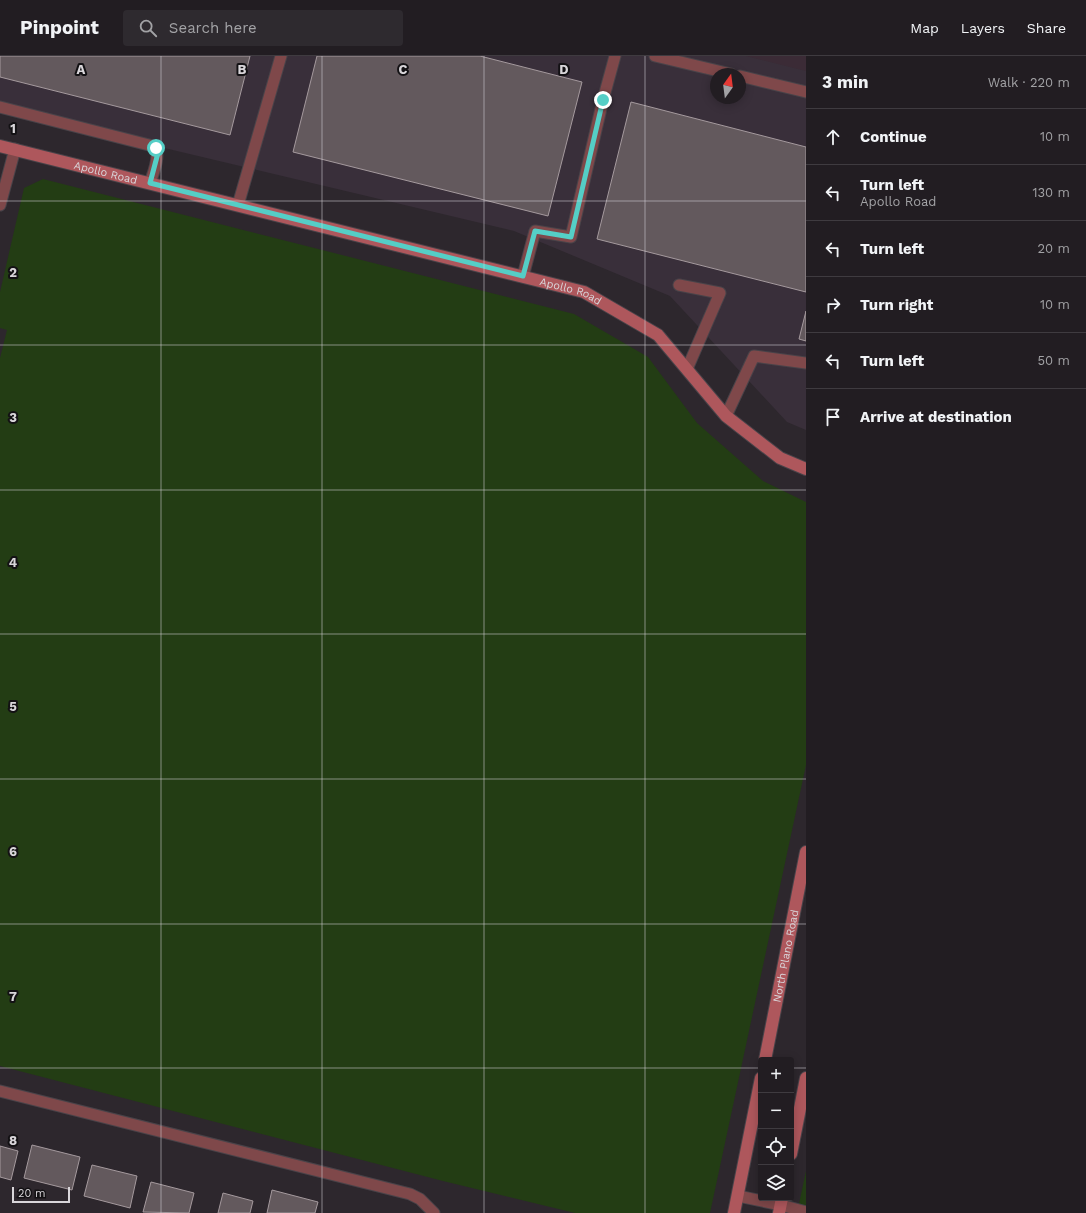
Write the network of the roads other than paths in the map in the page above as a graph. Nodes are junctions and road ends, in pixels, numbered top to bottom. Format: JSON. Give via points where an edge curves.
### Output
{"nodes":[{"id":1,"x":281,"y":56,"type":"edge"},
{"id":2,"x":615,"y":56,"type":"edge"},
{"id":3,"x":655,"y":56,"type":"edge"},
{"id":4,"x":710,"y":69,"type":"edge"},
{"id":5,"x":746,"y":77,"type":"edge"},
{"id":6,"x":806,"y":92,"type":"edge"},
{"id":7,"x":0,"y":107,"type":"edge"},
{"id":8,"x":0,"y":146,"type":"edge"},
{"id":9,"x":14,"y":149,"type":"junction"},
{"id":10,"x":150,"y":183,"type":"junction"},
{"id":11,"x":0,"y":203,"type":"edge"},
{"id":12,"x":238,"y":205,"type":"junction"},
{"id":13,"x":523,"y":276,"type":"junction"},
{"id":14,"x":679,"y":285,"type":"dead end"},
{"id":15,"x":806,"y":363,"type":"edge"},
{"id":16,"x":687,"y":369,"type":"junction"},
{"id":17,"x":726,"y":416,"type":"junction"},
{"id":18,"x":806,"y":469,"type":"edge"},
{"id":19,"x":806,"y":852,"type":"edge"},
{"id":20,"x":766,"y":1057,"type":"edge"},
{"id":21,"x":806,"y":1078,"type":"edge"},
{"id":22,"x":0,"y":1091,"type":"edge"},
{"id":23,"x":758,"y":1093,"type":"edge"},
{"id":24,"x":794,"y":1139,"type":"edge"},
{"id":25,"x":738,"y":1196,"type":"junction"},
{"id":26,"x":781,"y":1205,"type":"edge"},
{"id":27,"x":806,"y":1212,"type":"edge"},
{"id":28,"x":434,"y":1213,"type":"edge"},
{"id":29,"x":734,"y":1213,"type":"edge"}],
"edges":[{"from":1,"to":12,"type":"lane"},
{"from":2,"to":13,"type":"lane","via":[[571,237],[535,231]]},
{"from":3,"to":4,"type":"lane"},
{"from":5,"to":6,"type":"lane"},
{"from":7,"to":10,"type":"lane","via":[[153,146],[158,153]]},
{"from":8,"to":9,"type":"street","name":"Apollo Road"},
{"from":9,"to":10,"type":"street","name":"Apollo Road"},
{"from":9,"to":11,"type":"lane"},
{"from":10,"to":12,"type":"street","name":"Apollo Road"},
{"from":12,"to":13,"type":"street","name":"Apollo Road"},
{"from":13,"to":16,"type":"street","name":"Apollo Road","via":[[584,292],[658,335]]},
{"from":14,"to":16,"type":"lane","via":[[720,293]]},
{"from":15,"to":17,"type":"lane","via":[[754,356]]},
{"from":16,"to":17,"type":"street","name":"Apollo Road"},
{"from":17,"to":18,"type":"street","name":"Apollo Road","via":[[780,458]]},
{"from":19,"to":20,"type":"street","name":"North Plano Road"},
{"from":21,"to":24,"type":"street"},
{"from":22,"to":28,"type":"lane","via":[[410,1194],[420,1199]]},
{"from":23,"to":25,"type":"street"},
{"from":25,"to":26,"type":"lane"},
{"from":25,"to":29,"type":"street"},
{"from":26,"to":27,"type":"lane"}]}
